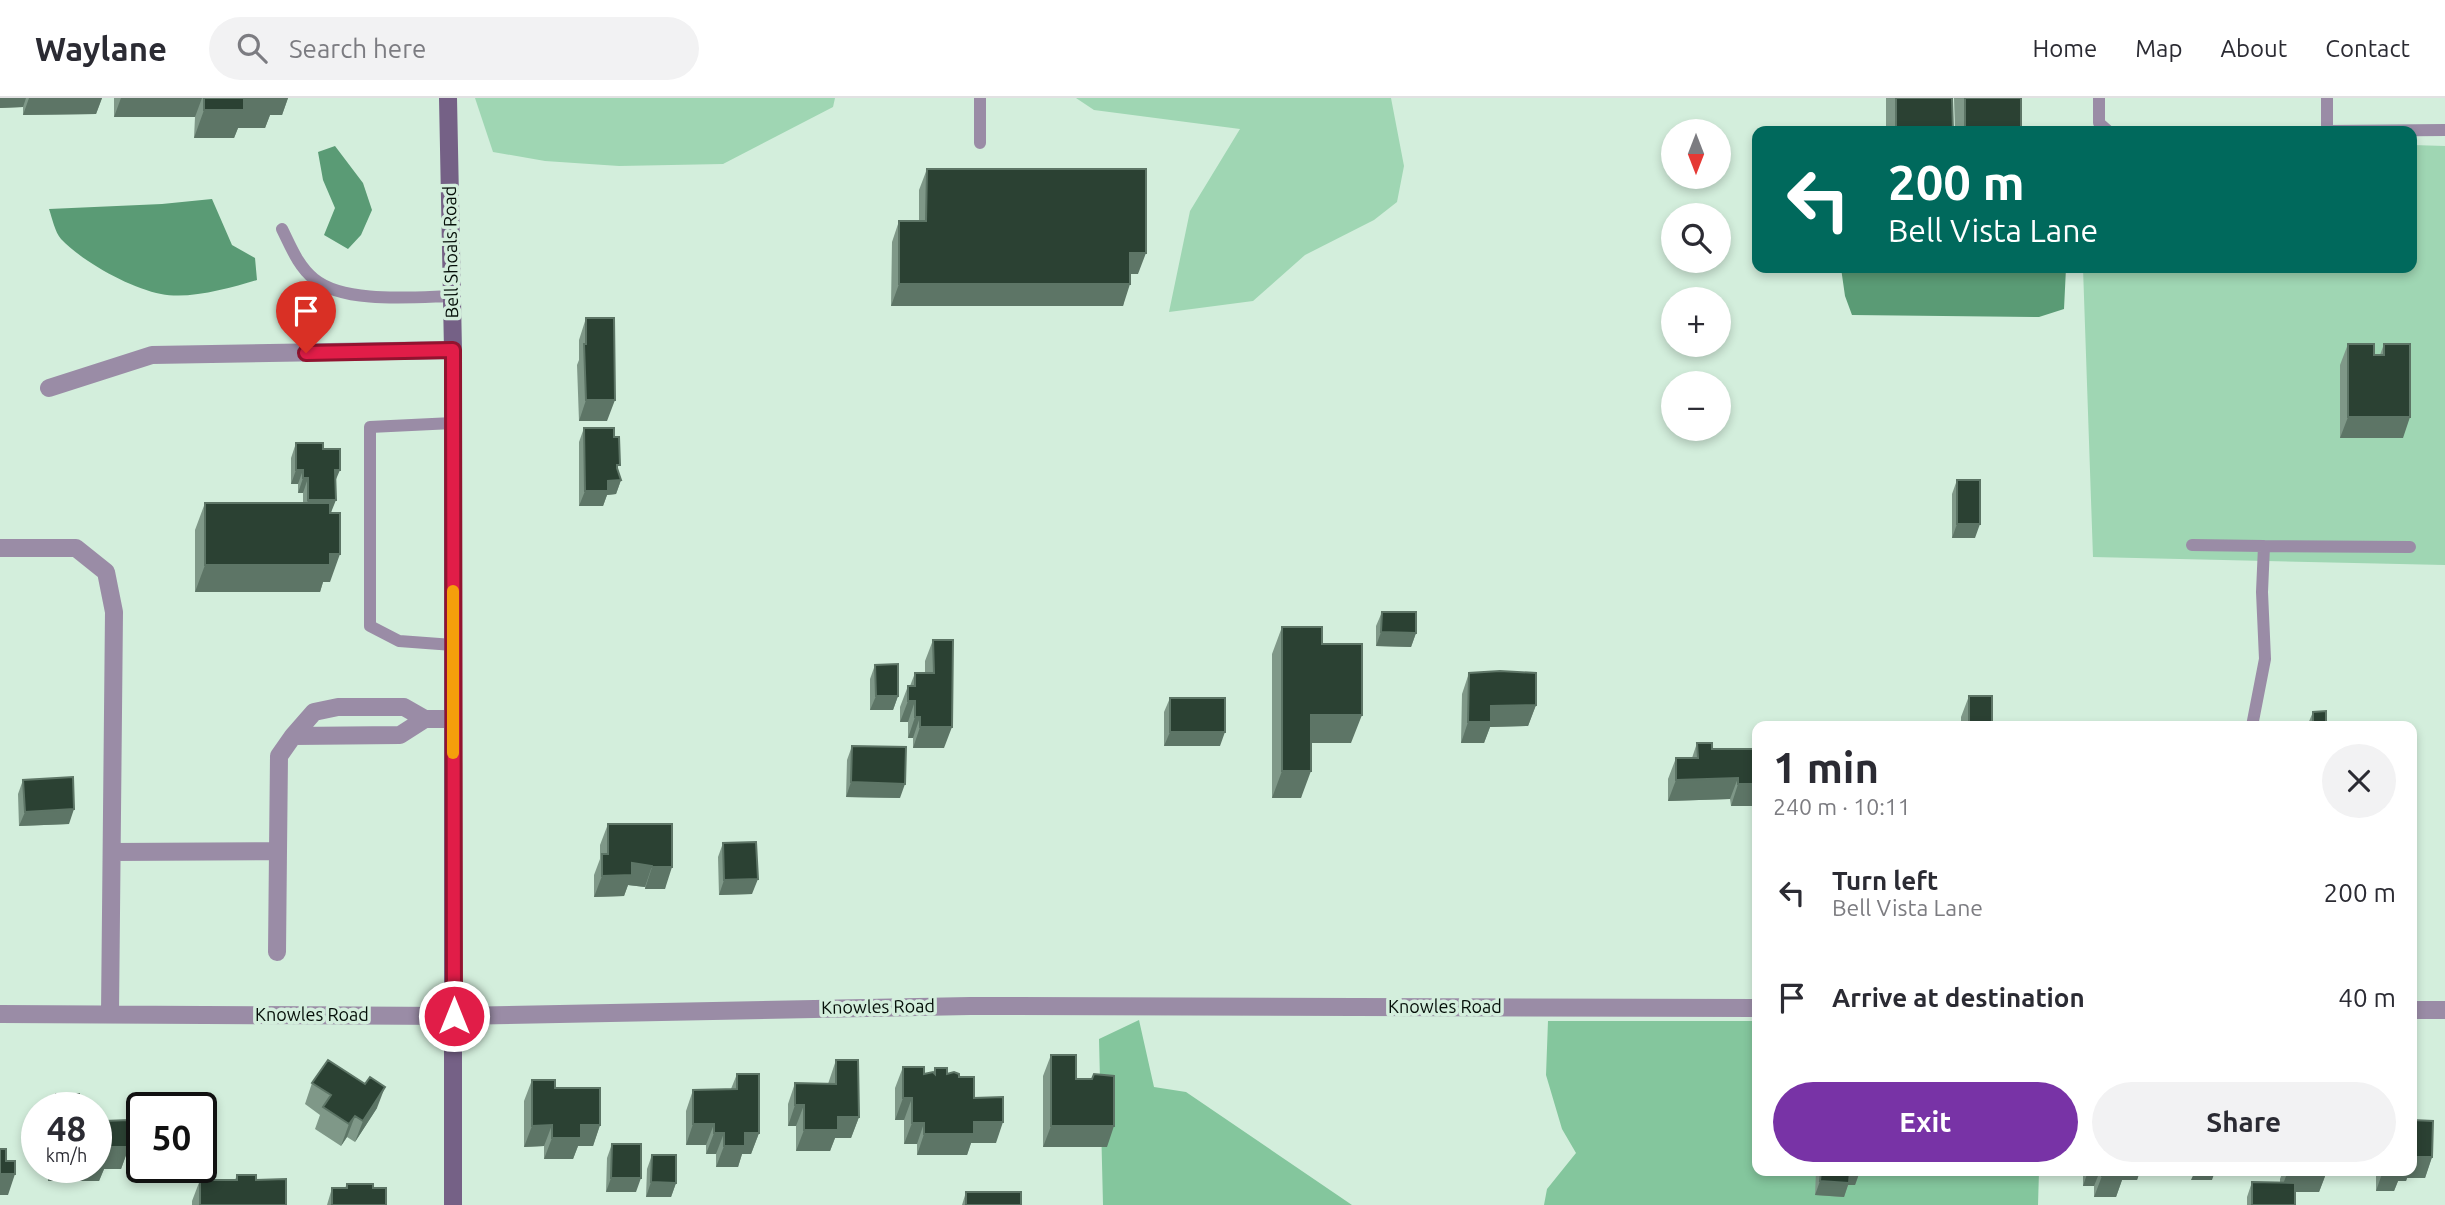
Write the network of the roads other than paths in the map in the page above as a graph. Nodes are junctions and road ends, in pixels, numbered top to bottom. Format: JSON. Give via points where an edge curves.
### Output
{"nodes":[{"id":1,"x":448,"y":98,"type":"edge"},
{"id":2,"x":980,"y":98,"type":"edge"},
{"id":3,"x":2099,"y":98,"type":"edge"},
{"id":4,"x":2327,"y":98,"type":"edge"},
{"id":5,"x":2103,"y":126,"type":"edge"},
{"id":6,"x":2326,"y":126,"type":"edge"},
{"id":7,"x":2417,"y":130,"type":"edge"},
{"id":8,"x":2445,"y":130,"type":"edge"},
{"id":9,"x":980,"y":143,"type":"dead end"},
{"id":10,"x":282,"y":229,"type":"dead end"},
{"id":11,"x":452,"y":296,"type":"junction"},
{"id":12,"x":453,"y":350,"type":"junction"},
{"id":13,"x":49,"y":388,"type":"dead end"},
{"id":14,"x":453,"y":423,"type":"junction"},
{"id":15,"x":2192,"y":545,"type":"dead end"},
{"id":16,"x":2264,"y":546,"type":"junction"},
{"id":17,"x":2410,"y":547,"type":"dead end"},
{"id":18,"x":0,"y":548,"type":"edge"},
{"id":19,"x":453,"y":645,"type":"junction"},
{"id":20,"x":347,"y":707,"type":"junction"},
{"id":21,"x":425,"y":719,"type":"junction"},
{"id":22,"x":453,"y":719,"type":"junction"},
{"id":23,"x":2253,"y":721,"type":"edge"},
{"id":24,"x":293,"y":736,"type":"junction"},
{"id":25,"x":347,"y":736,"type":"junction"},
{"id":26,"x":278,"y":850,"type":"junction"},
{"id":27,"x":112,"y":852,"type":"junction"},
{"id":28,"x":277,"y":952,"type":"dead end"},
{"id":29,"x":1752,"y":1008,"type":"edge"},
{"id":30,"x":2417,"y":1010,"type":"edge"},
{"id":31,"x":2445,"y":1010,"type":"edge"},
{"id":32,"x":0,"y":1014,"type":"edge"},
{"id":33,"x":110,"y":1014,"type":"junction"},
{"id":34,"x":454,"y":1016,"type":"junction"},
{"id":35,"x":453,"y":1205,"type":"edge"}],
"edges":[{"from":1,"to":11,"type":"main road","name":"Bell Shoals Road"},
{"from":2,"to":9,"type":"lane"},
{"from":3,"to":5,"type":"lane"},
{"from":4,"to":6,"type":"lane"},
{"from":7,"to":8,"type":"lane"},
{"from":10,"to":11,"type":"lane","via":[[304,269],[344,294]]},
{"from":11,"to":12,"type":"main road","name":"Bell Shoals Road"},
{"from":12,"to":13,"type":"street","via":[[152,355]]},
{"from":12,"to":14,"type":"main road","name":"Bell Shoals Road"},
{"from":14,"to":19,"type":"main road","name":"Bell Shoals Road"},
{"from":14,"to":19,"type":"lane","via":[[369,427],[370,626],[399,641]]},
{"from":15,"to":16,"type":"lane"},
{"from":16,"to":17,"type":"lane"},
{"from":16,"to":23,"type":"lane","via":[[2265,659]]},
{"from":18,"to":27,"type":"street","via":[[76,548],[106,572],[114,612]]},
{"from":19,"to":22,"type":"main road","name":"Bell Shoals Road"},
{"from":20,"to":21,"type":"street","via":[[404,708]]},
{"from":20,"to":24,"type":"street","via":[[314,712]]},
{"from":20,"to":25,"type":"street"},
{"from":21,"to":22,"type":"street"},
{"from":21,"to":25,"type":"street","via":[[400,735]]},
{"from":22,"to":34,"type":"main road","name":"Bell Shoals Road"},
{"from":24,"to":25,"type":"street"},
{"from":24,"to":26,"type":"street","via":[[279,756]]},
{"from":26,"to":27,"type":"street"},
{"from":26,"to":28,"type":"street"},
{"from":27,"to":33,"type":"street"},
{"from":29,"to":34,"type":"street","name":"Knowles Road","via":[[970,1006]]},
{"from":30,"to":31,"type":"street"},
{"from":32,"to":33,"type":"street","name":"Knowles Road"},
{"from":33,"to":34,"type":"street","name":"Knowles Road"},
{"from":34,"to":35,"type":"main road","name":"Bell Shoals Road"}]}
